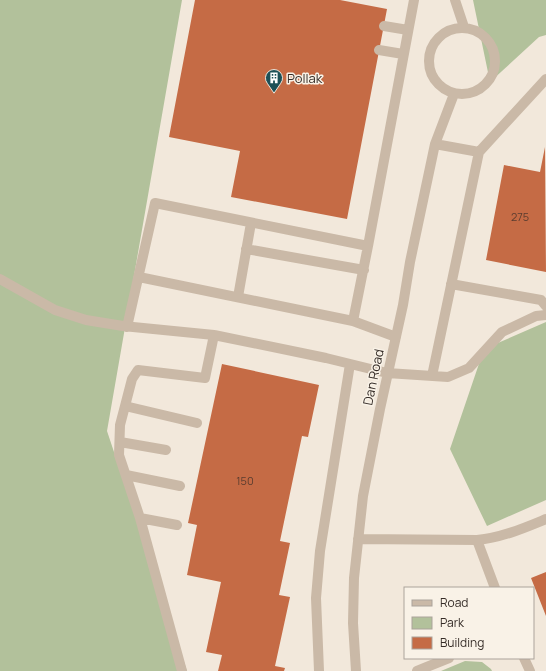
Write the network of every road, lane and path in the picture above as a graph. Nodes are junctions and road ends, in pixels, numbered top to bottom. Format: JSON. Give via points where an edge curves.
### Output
{"nodes":[{"id":1,"x":414,"y":0,"type":"edge"},
{"id":2,"x":455,"y":0,"type":"edge"},
{"id":3,"x":384,"y":26,"type":"dead end"},
{"id":4,"x":464,"y":27,"type":"junction"},
{"id":5,"x":408,"y":30,"type":"junction"},
{"id":6,"x":379,"y":50,"type":"dead end"},
{"id":7,"x":403,"y":54,"type":"junction"},
{"id":8,"x":546,"y":79,"type":"edge"},
{"id":9,"x":454,"y":94,"type":"junction"},
{"id":10,"x":435,"y":144,"type":"junction"},
{"id":11,"x":479,"y":152,"type":"junction"},
{"id":12,"x":251,"y":223,"type":"junction"},
{"id":13,"x":368,"y":246,"type":"junction"},
{"id":14,"x":246,"y":249,"type":"junction"},
{"id":15,"x":364,"y":270,"type":"junction"},
{"id":16,"x":139,"y":277,"type":"junction"},
{"id":17,"x":0,"y":279,"type":"edge"},
{"id":18,"x":451,"y":284,"type":"junction"},
{"id":19,"x":238,"y":297,"type":"junction"},
{"id":20,"x":546,"y":306,"type":"edge"},
{"id":21,"x":546,"y":315,"type":"edge"},
{"id":22,"x":354,"y":321,"type":"junction"},
{"id":23,"x":127,"y":327,"type":"junction"},
{"id":24,"x":214,"y":336,"type":"junction"},
{"id":25,"x":396,"y":337,"type":"junction"},
{"id":26,"x":350,"y":364,"type":"junction"},
{"id":27,"x":387,"y":373,"type":"junction"},
{"id":28,"x":432,"y":376,"type":"junction"},
{"id":29,"x":125,"y":406,"type":"junction"},
{"id":30,"x":197,"y":423,"type":"dead end"},
{"id":31,"x":120,"y":442,"type":"junction"},
{"id":32,"x":166,"y":450,"type":"dead end"},
{"id":33,"x":126,"y":475,"type":"junction"},
{"id":34,"x":180,"y":486,"type":"dead end"},
{"id":35,"x":140,"y":518,"type":"junction"},
{"id":36,"x":546,"y":519,"type":"edge"},
{"id":37,"x":177,"y":525,"type":"dead end"},
{"id":38,"x":358,"y":540,"type":"junction"},
{"id":39,"x":477,"y":540,"type":"junction"},
{"id":40,"x":495,"y":587,"type":"edge"},
{"id":41,"x":447,"y":659,"type":"edge"},
{"id":42,"x":524,"y":659,"type":"edge"},
{"id":43,"x":182,"y":671,"type":"edge"},
{"id":44,"x":319,"y":671,"type":"edge"},
{"id":45,"x":356,"y":671,"type":"edge"},
{"id":46,"x":417,"y":671,"type":"edge"},
{"id":47,"x":530,"y":671,"type":"edge"}],
"edges":[{"from":1,"to":5,"type":"street"},
{"from":2,"to":4,"type":"street"},
{"from":3,"to":5,"type":"street"},
{"from":4,"to":9,"type":"street","via":[[442,34],[434,42],[429,53],[428,64],[432,75],[438,84]]},
{"from":4,"to":9,"type":"street","via":[[483,35],[490,43],[495,64],[493,74],[479,90],[469,94]]},
{"from":5,"to":7,"type":"street"},
{"from":6,"to":7,"type":"street"},
{"from":7,"to":13,"type":"street"},
{"from":8,"to":11,"type":"street"},
{"from":9,"to":10,"type":"street","name":"Dan Road"},
{"from":10,"to":11,"type":"street"},
{"from":10,"to":25,"type":"street","name":"Dan Road"},
{"from":11,"to":18,"type":"street"},
{"from":12,"to":13,"type":"street"},
{"from":12,"to":14,"type":"street"},
{"from":12,"to":16,"type":"street","via":[[155,203]]},
{"from":13,"to":15,"type":"street"},
{"from":14,"to":15,"type":"street"},
{"from":14,"to":19,"type":"street"},
{"from":15,"to":22,"type":"street"},
{"from":16,"to":19,"type":"street"},
{"from":16,"to":23,"type":"street"},
{"from":17,"to":23,"type":"street","via":[[55,310],[86,320]]},
{"from":18,"to":20,"type":"street","via":[[541,300]]},
{"from":18,"to":28,"type":"street"},
{"from":19,"to":22,"type":"street"},
{"from":21,"to":28,"type":"street","via":[[536,316],[502,332],[469,368],[448,377]]},
{"from":22,"to":25,"type":"street"},
{"from":23,"to":24,"type":"street"},
{"from":24,"to":26,"type":"street"},
{"from":24,"to":29,"type":"street","via":[[205,378],[138,370],[132,379]]},
{"from":25,"to":27,"type":"street","name":"Dan Road"},
{"from":26,"to":27,"type":"street"},
{"from":26,"to":44,"type":"street","via":[[320,551],[316,598]]},
{"from":27,"to":28,"type":"street"},
{"from":27,"to":38,"type":"street","name":"Dan Road","via":[[363,496]]},
{"from":29,"to":30,"type":"street"},
{"from":29,"to":31,"type":"street","via":[[120,426]]},
{"from":31,"to":32,"type":"street"},
{"from":31,"to":33,"type":"street","via":[[119,454]]},
{"from":33,"to":34,"type":"street"},
{"from":33,"to":35,"type":"street"},
{"from":35,"to":37,"type":"street"},
{"from":35,"to":43,"type":"street"},
{"from":36,"to":39,"type":"street","via":[[514,532]]},
{"from":38,"to":39,"type":"street"},
{"from":38,"to":45,"type":"street","name":"Dan Road","via":[[353,623]]},
{"from":39,"to":40,"type":"street"},
{"from":41,"to":46,"type":"street"},
{"from":42,"to":47,"type":"street"}]}
